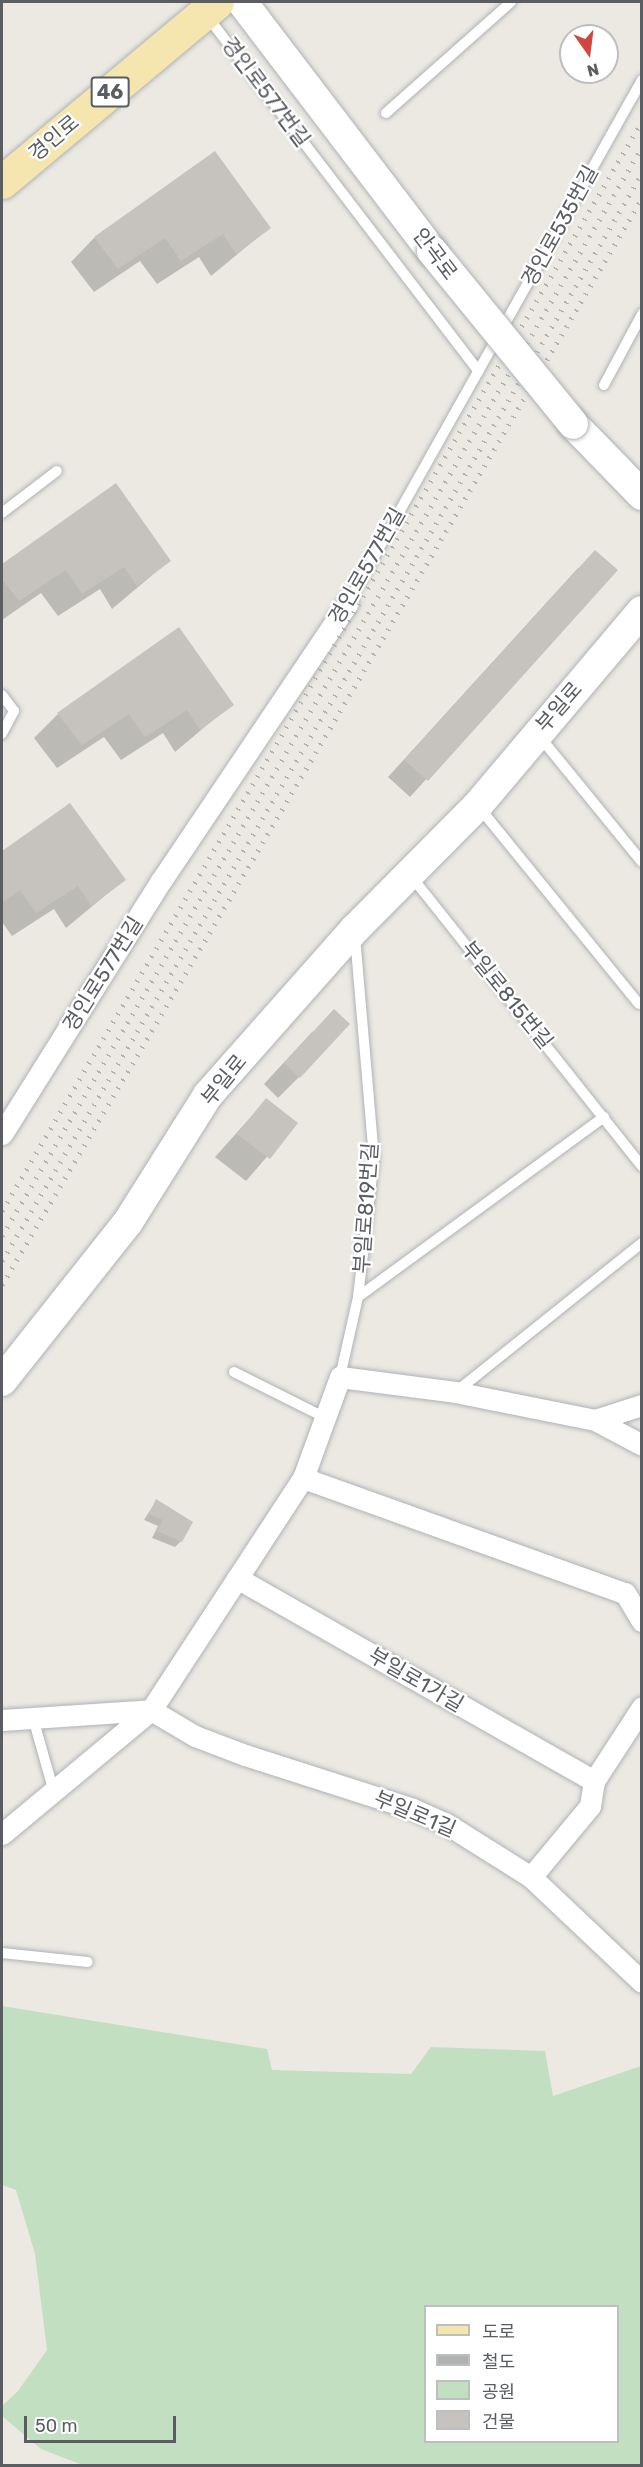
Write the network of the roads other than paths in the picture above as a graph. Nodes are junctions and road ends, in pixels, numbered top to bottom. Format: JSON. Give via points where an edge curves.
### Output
{"nodes":[{"id":1,"x":242,"y":2,"type":"edge"},
{"id":2,"x":511,"y":2,"type":"edge"},
{"id":3,"x":211,"y":7,"type":"edge"},
{"id":4,"x":642,"y":80,"type":"edge"},
{"id":5,"x":386,"y":113,"type":"dead end"},
{"id":6,"x":2,"y":182,"type":"edge"},
{"id":7,"x":642,"y":314,"type":"edge"},
{"id":8,"x":478,"y":371,"type":"junction"},
{"id":9,"x":604,"y":385,"type":"dead end"},
{"id":10,"x":57,"y":471,"type":"dead end"},
{"id":11,"x":642,"y":495,"type":"edge"},
{"id":12,"x":2,"y":513,"type":"edge"},
{"id":13,"x":348,"y":603,"type":"joint"},
{"id":14,"x":642,"y":611,"type":"edge"},
{"id":15,"x":2,"y":695,"type":"edge"},
{"id":16,"x":537,"y":733,"type":"junction"},
{"id":17,"x":2,"y":734,"type":"edge"},
{"id":18,"x":478,"y":805,"type":"junction"},
{"id":19,"x":642,"y":862,"type":"edge"},
{"id":20,"x":409,"y":874,"type":"junction"},
{"id":21,"x":355,"y":929,"type":"junction"},
{"id":22,"x":639,"y":1004,"type":"dead end"},
{"id":23,"x":604,"y":1117,"type":"junction"},
{"id":24,"x":2,"y":1134,"type":"edge"},
{"id":25,"x":642,"y":1166,"type":"edge"},
{"id":26,"x":642,"y":1243,"type":"edge"},
{"id":27,"x":358,"y":1297,"type":"junction"},
{"id":28,"x":234,"y":1372,"type":"dead end"},
{"id":29,"x":340,"y":1377,"type":"junction"},
{"id":30,"x":2,"y":1381,"type":"edge"},
{"id":31,"x":455,"y":1392,"type":"junction"},
{"id":32,"x":642,"y":1405,"type":"edge"},
{"id":33,"x":327,"y":1418,"type":"junction"},
{"id":34,"x":595,"y":1420,"type":"junction"},
{"id":35,"x":642,"y":1445,"type":"edge"},
{"id":36,"x":303,"y":1478,"type":"junction"},
{"id":37,"x":237,"y":1578,"type":"junction"},
{"id":38,"x":642,"y":1621,"type":"edge"},
{"id":39,"x":642,"y":1707,"type":"edge"},
{"id":40,"x":151,"y":1710,"type":"junction"},
{"id":41,"x":33,"y":1718,"type":"junction"},
{"id":42,"x":2,"y":1720,"type":"edge"},
{"id":43,"x":594,"y":1781,"type":"junction"},
{"id":44,"x":54,"y":1793,"type":"junction"},
{"id":45,"x":2,"y":1834,"type":"edge"},
{"id":46,"x":531,"y":1877,"type":"junction"},
{"id":47,"x":2,"y":1953,"type":"edge"},
{"id":48,"x":88,"y":1962,"type":"dead end"},
{"id":49,"x":642,"y":1982,"type":"edge"}],
"edges":[{"from":1,"to":11,"type":"street","name":"안곡로","bridge":true,"via":[[432,251],[573,424]]},
{"from":2,"to":5,"type":"lane"},
{"from":3,"to":6,"type":"main road","name":"경인로","number":"46"},
{"from":3,"to":8,"type":"lane","name":"경인로577번길"},
{"from":4,"to":8,"type":"lane","name":"경인로535번길"},
{"from":7,"to":9,"type":"lane"},
{"from":8,"to":13,"type":"lane","name":"경인로577번길"},
{"from":10,"to":12,"type":"lane"},
{"from":13,"to":24,"type":"street","name":"경인로577번길","via":[[161,881]]},
{"from":14,"to":16,"type":"street","name":"부일로"},
{"from":15,"to":17,"type":"lane","via":[[14,711]]},
{"from":16,"to":18,"type":"street","name":"부일로"},
{"from":16,"to":19,"type":"lane"},
{"from":18,"to":20,"type":"street","name":"부일로"},
{"from":18,"to":22,"type":"lane"},
{"from":20,"to":21,"type":"street","name":"부일로"},
{"from":20,"to":23,"type":"lane","name":"부일로815번길"},
{"from":21,"to":27,"type":"lane","name":"부일로819번길","via":[[374,1158]]},
{"from":21,"to":30,"type":"street","name":"부일로","via":[[208,1095],[128,1222]]},
{"from":23,"to":25,"type":"lane","name":"부일로815번길"},
{"from":23,"to":27,"type":"lane"},
{"from":26,"to":31,"type":"lane"},
{"from":27,"to":29,"type":"lane","name":"부일로819번길"},
{"from":28,"to":33,"type":"lane"},
{"from":29,"to":31,"type":"street"},
{"from":29,"to":33,"type":"street"},
{"from":31,"to":34,"type":"street"},
{"from":32,"to":34,"type":"street"},
{"from":33,"to":36,"type":"street"},
{"from":34,"to":35,"type":"street"},
{"from":36,"to":37,"type":"street"},
{"from":36,"to":38,"type":"street","via":[[625,1593]]},
{"from":37,"to":40,"type":"street"},
{"from":37,"to":43,"type":"street","name":"부일로1가길"},
{"from":39,"to":43,"type":"street"},
{"from":40,"to":41,"type":"street"},
{"from":40,"to":44,"type":"street"},
{"from":40,"to":46,"type":"street","name":"부일로1길","via":[[215,1743],[413,1809],[454,1828]]},
{"from":41,"to":42,"type":"street"},
{"from":41,"to":44,"type":"lane"},
{"from":43,"to":46,"type":"street","via":[[590,1806]]},
{"from":44,"to":45,"type":"street"},
{"from":46,"to":49,"type":"street","name":"부일로1길"},
{"from":47,"to":48,"type":"lane"}]}
